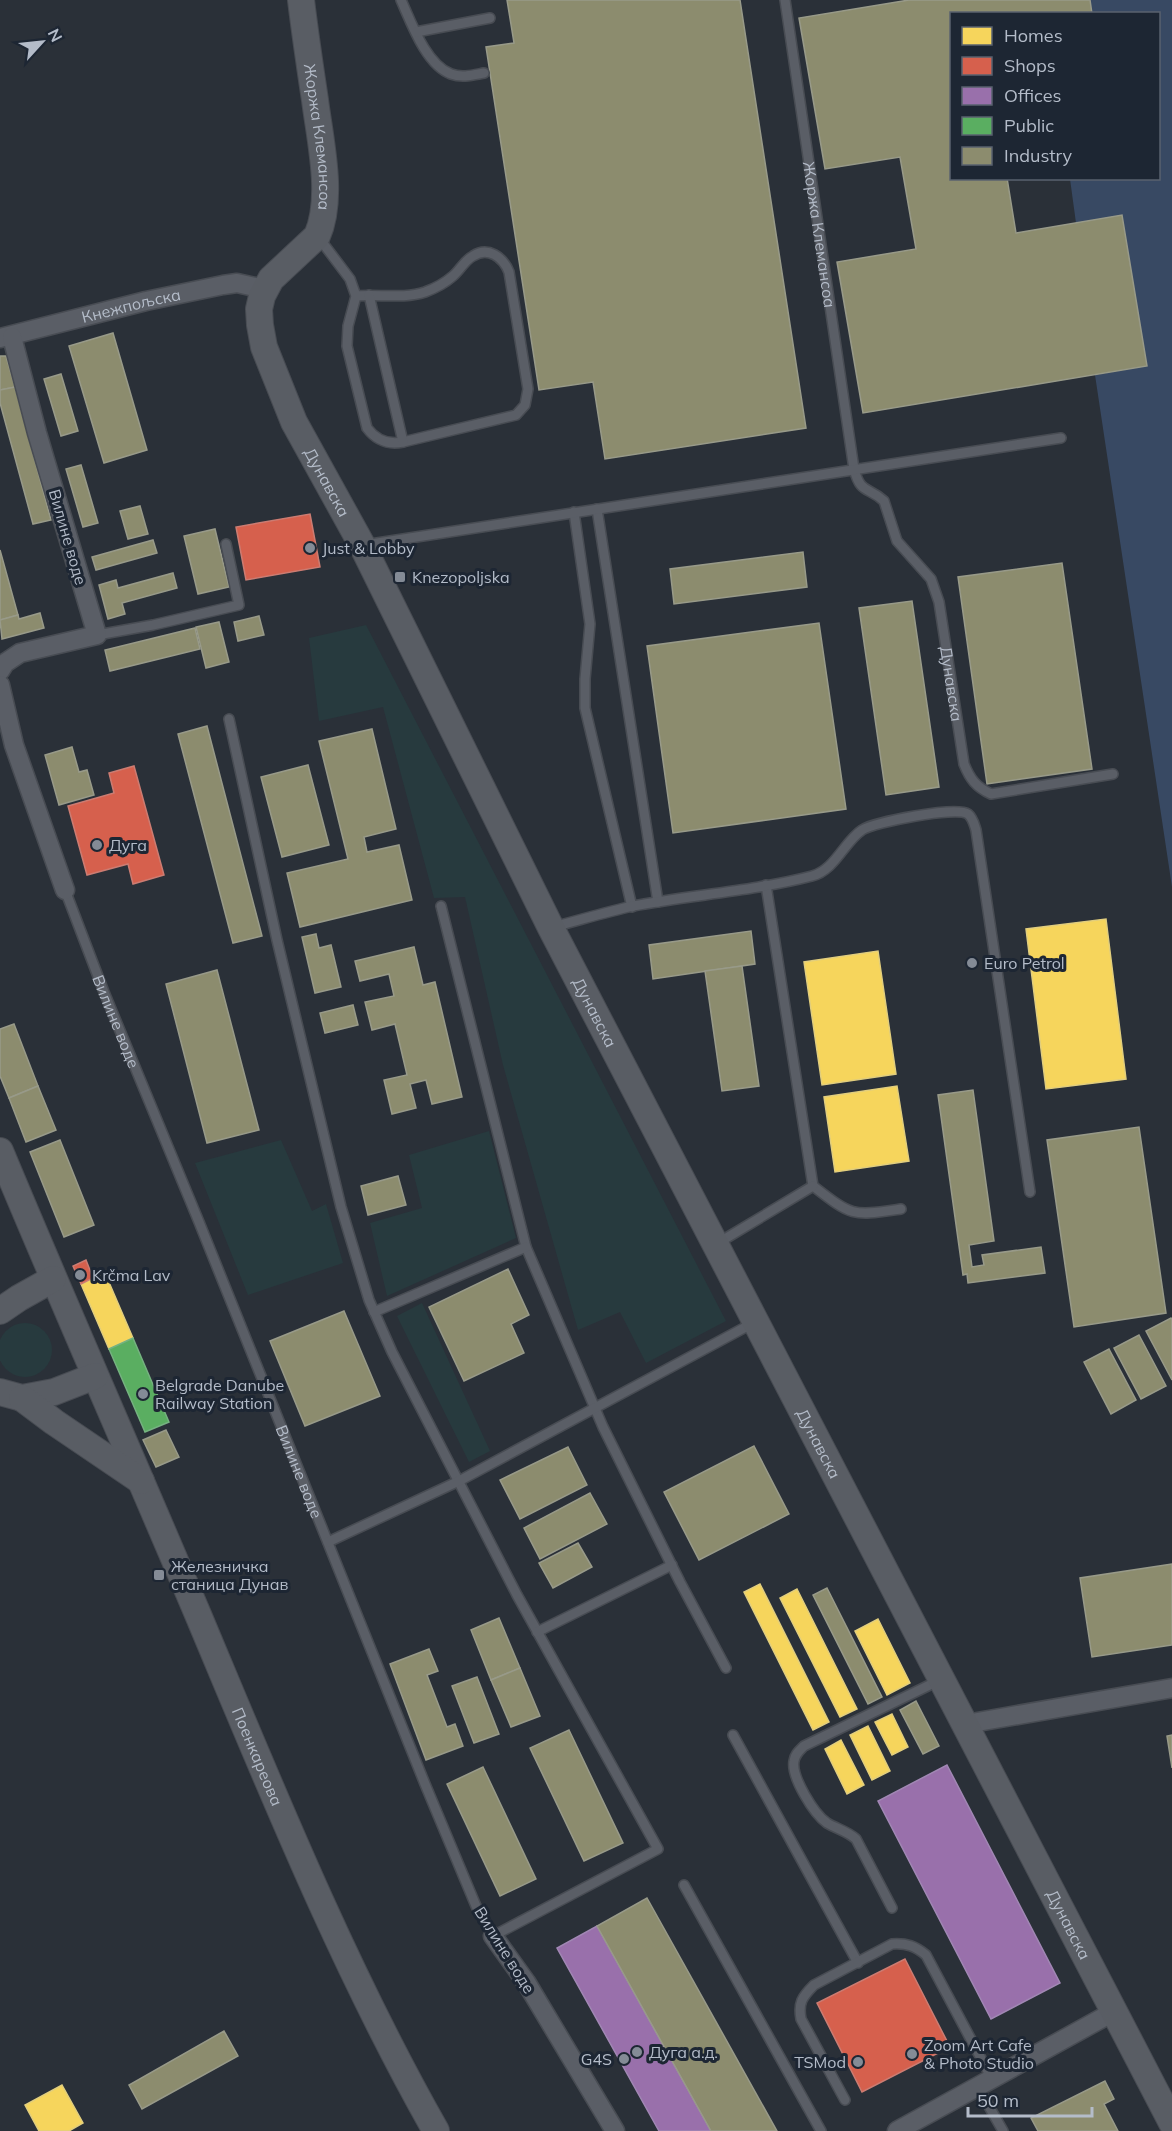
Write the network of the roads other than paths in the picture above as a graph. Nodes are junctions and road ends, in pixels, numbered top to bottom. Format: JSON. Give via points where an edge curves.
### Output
{"nodes":[{"id":1,"x":301,"y":0,"type":"edge"},
{"id":2,"x":401,"y":0,"type":"edge"},
{"id":3,"x":785,"y":0,"type":"edge"},
{"id":4,"x":490,"y":18,"type":"dead end"},
{"id":5,"x":416,"y":32,"type":"junction"},
{"id":6,"x":484,"y":74,"type":"dead end"},
{"id":7,"x":316,"y":236,"type":"junction"},
{"id":8,"x":264,"y":289,"type":"junction"},
{"id":9,"x":369,"y":295,"type":"junction"},
{"id":10,"x":356,"y":296,"type":"junction"},
{"id":11,"x":6,"y":337,"type":"edge"},
{"id":12,"x":1061,"y":438,"type":"dead end"},
{"id":13,"x":403,"y":442,"type":"junction"},
{"id":14,"x":854,"y":469,"type":"junction"},
{"id":15,"x":597,"y":509,"type":"junction"},
{"id":16,"x":574,"y":512,"type":"junction"},
{"id":17,"x":226,"y":544,"type":"dead end"},
{"id":18,"x":362,"y":545,"type":"junction"},
{"id":19,"x":97,"y":635,"type":"junction"},
{"id":20,"x":0,"y":671,"type":"edge"},
{"id":21,"x":0,"y":685,"type":"edge"},
{"id":22,"x":229,"y":719,"type":"dead end"},
{"id":23,"x":1113,"y":774,"type":"dead end"},
{"id":24,"x":766,"y":885,"type":"junction"},
{"id":25,"x":65,"y":891,"type":"joint"},
{"id":26,"x":658,"y":902,"type":"junction"},
{"id":27,"x":441,"y":906,"type":"dead end"},
{"id":28,"x":632,"y":907,"type":"junction"},
{"id":29,"x":551,"y":928,"type":"junction"},
{"id":30,"x":0,"y":1151,"type":"edge"},
{"id":31,"x":813,"y":1185,"type":"junction"},
{"id":32,"x":1030,"y":1192,"type":"dead end"},
{"id":33,"x":901,"y":1209,"type":"dead end"},
{"id":34,"x":716,"y":1244,"type":"junction"},
{"id":35,"x":526,"y":1247,"type":"junction"},
{"id":36,"x":53,"y":1279,"type":"junction"},
{"id":37,"x":0,"y":1311,"type":"edge"},
{"id":38,"x":374,"y":1312,"type":"junction"},
{"id":39,"x":756,"y":1321,"type":"junction"},
{"id":40,"x":95,"y":1376,"type":"junction"},
{"id":41,"x":11,"y":1395,"type":"edge"},
{"id":42,"x":595,"y":1408,"type":"junction"},
{"id":43,"x":141,"y":1481,"type":"junction"},
{"id":44,"x":459,"y":1481,"type":"junction"},
{"id":45,"x":328,"y":1542,"type":"junction"},
{"id":46,"x":672,"y":1565,"type":"junction"},
{"id":47,"x":537,"y":1632,"type":"junction"},
{"id":48,"x":726,"y":1668,"type":"dead end"},
{"id":49,"x":942,"y":1679,"type":"junction"},
{"id":50,"x":1172,"y":1688,"type":"edge"},
{"id":51,"x":966,"y":1724,"type":"junction"},
{"id":52,"x":733,"y":1735,"type":"dead end"},
{"id":53,"x":684,"y":1885,"type":"dead end"},
{"id":54,"x":892,"y":1908,"type":"dead end"},
{"id":55,"x":493,"y":1936,"type":"junction"},
{"id":56,"x":858,"y":1963,"type":"junction"},
{"id":57,"x":1115,"y":2011,"type":"junction"},
{"id":58,"x":985,"y":2083,"type":"junction"},
{"id":59,"x":846,"y":2100,"type":"dead end"},
{"id":60,"x":1172,"y":2123,"type":"edge"},
{"id":61,"x":436,"y":2131,"type":"edge"},
{"id":62,"x":615,"y":2131,"type":"edge"},
{"id":63,"x":821,"y":2131,"type":"edge"},
{"id":64,"x":897,"y":2131,"type":"edge"},
{"id":65,"x":1003,"y":2131,"type":"edge"}],
"edges":[{"from":1,"to":7,"type":"main road","name":"Жоржа Клемансоа","via":[[323,156],[324,198],[321,227]]},
{"from":2,"to":5,"type":"lane"},
{"from":3,"to":14,"type":"lane","name":"Жоржа Клемансоа"},
{"from":4,"to":5,"type":"lane"},
{"from":5,"to":6,"type":"lane","via":[[426,52],[449,74]]},
{"from":7,"to":8,"type":"main road","name":"Жоржа Клемансоа"},
{"from":7,"to":10,"type":"lane","via":[[350,279]]},
{"from":8,"to":11,"type":"street","name":"Кнежпољска","via":[[237,283],[223,285]]},
{"from":8,"to":18,"type":"main road","name":"Дунавска","via":[[260,325],[272,368],[294,422]]},
{"from":9,"to":10,"type":"lane"},
{"from":9,"to":13,"type":"lane"},
{"from":9,"to":13,"type":"lane","via":[[424,292],[446,282],[479,253],[498,256],[509,272],[528,388],[525,405],[516,415]]},
{"from":10,"to":13,"type":"lane","via":[[347,346],[368,428],[383,441]]},
{"from":11,"to":19,"type":"street","name":"Вилине воде"},
{"from":12,"to":14,"type":"lane"},
{"from":14,"to":15,"type":"lane"},
{"from":14,"to":23,"type":"lane","name":"Дунавска","via":[[862,488],[884,501],[897,541],[936,588],[964,764],[970,780],[991,794]]},
{"from":15,"to":16,"type":"lane"},
{"from":15,"to":26,"type":"lane"},
{"from":16,"to":18,"type":"lane"},
{"from":16,"to":28,"type":"lane","via":[[590,624],[585,708]]},
{"from":17,"to":19,"type":"lane","via":[[244,603]]},
{"from":18,"to":29,"type":"main road","name":"Дунавска"},
{"from":19,"to":20,"type":"street","via":[[20,653]]},
{"from":21,"to":25,"type":"street","name":"Вилине воде","via":[[14,745]]},
{"from":22,"to":38,"type":"lane","via":[[341,1207]]},
{"from":24,"to":26,"type":"lane"},
{"from":24,"to":31,"type":"lane"},
{"from":24,"to":32,"type":"lane","via":[[816,874],[859,832],[872,825],[951,810],[968,814],[976,830]]},
{"from":25,"to":45,"type":"lane","name":"Вилине воде"},
{"from":26,"to":28,"type":"lane"},
{"from":27,"to":35,"type":"lane"},
{"from":28,"to":29,"type":"lane"},
{"from":29,"to":34,"type":"main road","name":"Дунавска"},
{"from":30,"to":36,"type":"main road","name":"Поенкареова"},
{"from":31,"to":33,"type":"lane","via":[[852,1212]]},
{"from":31,"to":34,"type":"lane"},
{"from":34,"to":39,"type":"main road","name":"Дунавска"},
{"from":35,"to":38,"type":"lane"},
{"from":35,"to":42,"type":"lane"},
{"from":36,"to":37,"type":"main road"},
{"from":36,"to":40,"type":"main road","name":"Поенкареова"},
{"from":38,"to":44,"type":"lane"},
{"from":39,"to":42,"type":"lane"},
{"from":39,"to":49,"type":"main road","name":"Дунавска"},
{"from":40,"to":41,"type":"main road","via":[[54,1392]]},
{"from":40,"to":43,"type":"main road","name":"Поенкареова"},
{"from":41,"to":43,"type":"main road"},
{"from":42,"to":44,"type":"lane"},
{"from":42,"to":46,"type":"lane"},
{"from":43,"to":61,"type":"main road","name":"Поенкареова","via":[[359,1985]]},
{"from":44,"to":45,"type":"lane"},
{"from":44,"to":47,"type":"lane"},
{"from":45,"to":55,"type":"lane","name":"Вилине воде","via":[[472,1897]]},
{"from":46,"to":47,"type":"lane"},
{"from":46,"to":48,"type":"lane"},
{"from":47,"to":55,"type":"lane","via":[[657,1849]]},
{"from":49,"to":51,"type":"main road","name":"Дунавска"},
{"from":49,"to":54,"type":"lane","via":[[804,1746],[793,1762],[795,1775],[815,1812],[856,1839]]},
{"from":50,"to":51,"type":"street"},
{"from":51,"to":57,"type":"main road","name":"Дунавска"},
{"from":52,"to":56,"type":"lane"},
{"from":53,"to":63,"type":"lane"},
{"from":55,"to":62,"type":"street","name":"Вилине воде","via":[[526,1982]]},
{"from":56,"to":58,"type":"lane","via":[[892,1944],[915,1946],[926,1955]]},
{"from":56,"to":59,"type":"lane","via":[[814,1985],[799,2006],[801,2019]]},
{"from":57,"to":58,"type":"street"},
{"from":57,"to":60,"type":"main road","name":"Дунавска"},
{"from":58,"to":64,"type":"street"},
{"from":58,"to":65,"type":"lane"}]}
